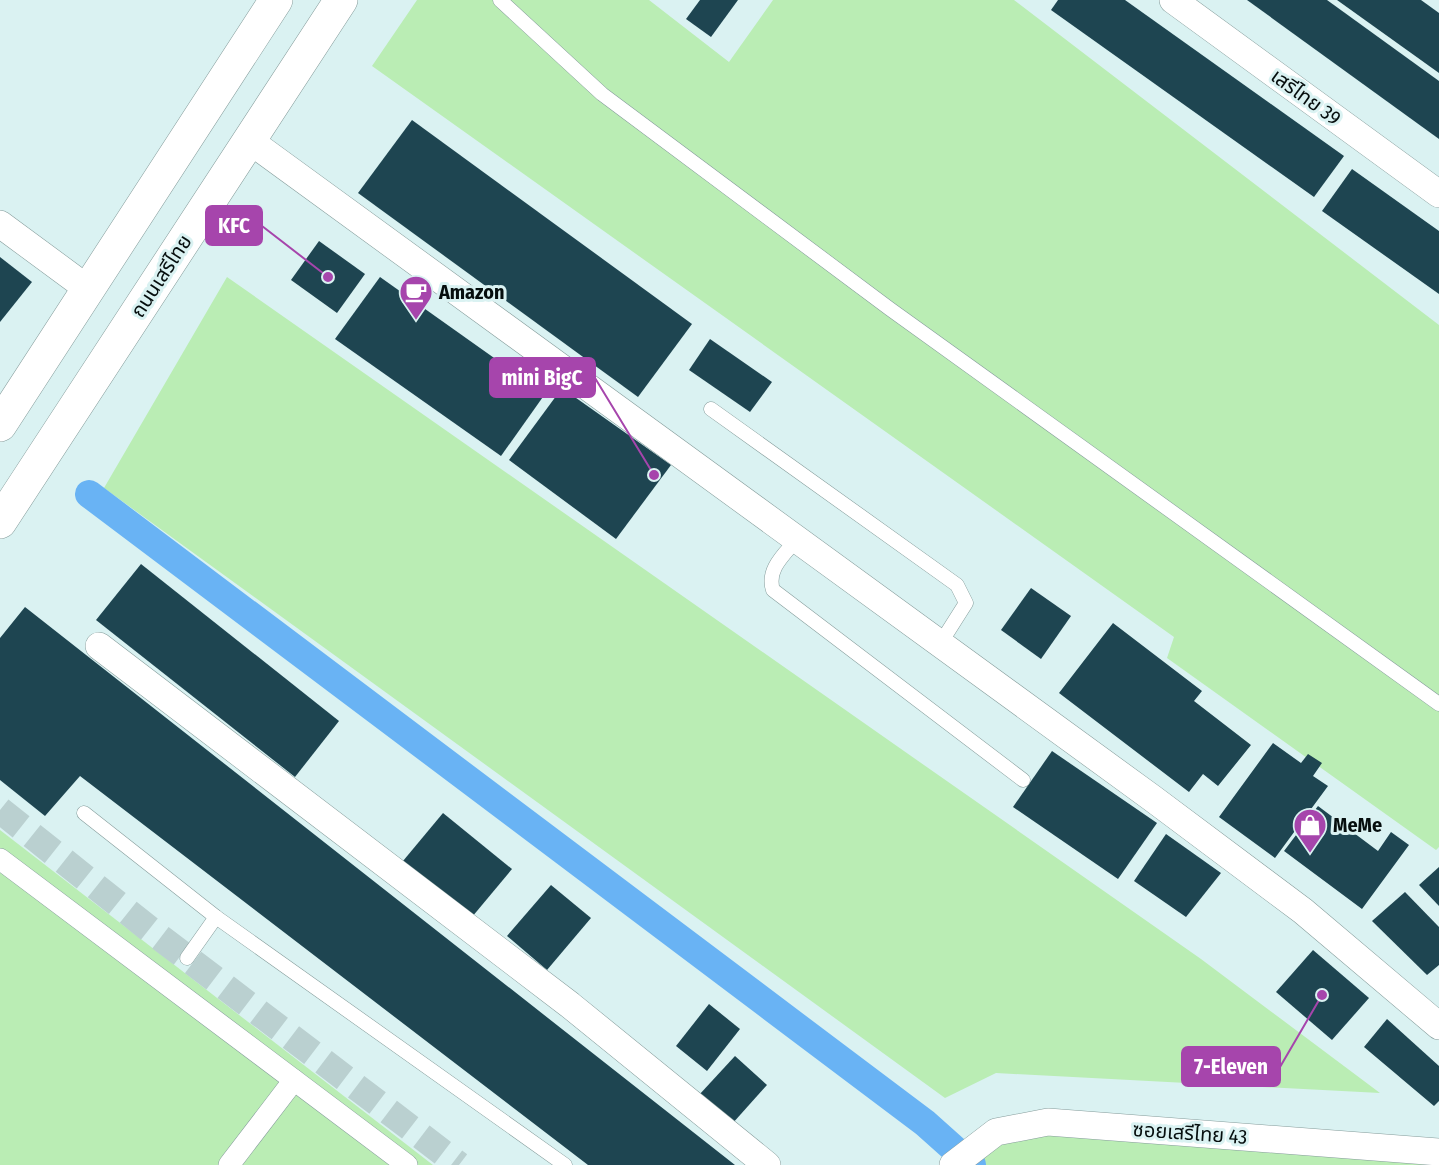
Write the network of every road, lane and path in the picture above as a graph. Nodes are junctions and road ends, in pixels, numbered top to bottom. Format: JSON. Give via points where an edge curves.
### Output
{"nodes":[{"id":1,"x":276,"y":0,"type":"edge"},
{"id":2,"x":341,"y":0,"type":"edge"},
{"id":3,"x":500,"y":0,"type":"edge"},
{"id":4,"x":1173,"y":0,"type":"edge"},
{"id":5,"x":250,"y":141,"type":"junction"},
{"id":6,"x":1439,"y":194,"type":"edge"},
{"id":7,"x":0,"y":224,"type":"edge"},
{"id":8,"x":88,"y":289,"type":"junction"},
{"id":9,"x":711,"y":409,"type":"dead end"},
{"id":10,"x":0,"y":425,"type":"edge"},
{"id":11,"x":0,"y":522,"type":"edge"},
{"id":12,"x":797,"y":539,"type":"junction"},
{"id":13,"x":940,"y":644,"type":"junction"},
{"id":14,"x":99,"y":646,"type":"dead end"},
{"id":15,"x":1439,"y":704,"type":"edge"},
{"id":16,"x":1023,"y":780,"type":"dead end"},
{"id":17,"x":84,"y":813,"type":"dead end"},
{"id":18,"x":0,"y":859,"type":"edge"},
{"id":19,"x":216,"y":916,"type":"junction"},
{"id":20,"x":187,"y":958,"type":"dead end"},
{"id":21,"x":1434,"y":1013,"type":"edge"},
{"id":22,"x":294,"y":1080,"type":"junction"},
{"id":23,"x":1439,"y":1152,"type":"edge"},
{"id":24,"x":229,"y":1165,"type":"edge"},
{"id":25,"x":407,"y":1165,"type":"edge"},
{"id":26,"x":565,"y":1165,"type":"edge"},
{"id":27,"x":767,"y":1165,"type":"edge"},
{"id":28,"x":953,"y":1165,"type":"edge"}],
"edges":[{"from":1,"to":8,"type":"main road"},
{"from":2,"to":5,"type":"main road","name":"ถนนเสรีไทย"},
{"from":3,"to":15,"type":"lane","via":[[612,101],[890,309]]},
{"from":4,"to":6,"type":"street","name":"เสรีไทย 39"},
{"from":5,"to":11,"type":"main road","name":"ถนนเสรีไทย"},
{"from":5,"to":12,"type":"street"},
{"from":7,"to":8,"type":"street"},
{"from":8,"to":10,"type":"main road"},
{"from":9,"to":13,"type":"lane","via":[[957,585],[966,603]]},
{"from":12,"to":13,"type":"street"},
{"from":12,"to":16,"type":"lane","via":[[771,572],[773,590]]},
{"from":13,"to":21,"type":"street","via":[[1303,911]]},
{"from":14,"to":27,"type":"street","via":[[570,1005]]},
{"from":17,"to":19,"type":"lane"},
{"from":18,"to":22,"type":"street"},
{"from":19,"to":20,"type":"lane"},
{"from":19,"to":26,"type":"lane"},
{"from":22,"to":24,"type":"street"},
{"from":22,"to":25,"type":"street"},
{"from":23,"to":28,"type":"street","name":"ซอยเสรีไทย 43","via":[[1048,1122],[996,1132]]}]}
